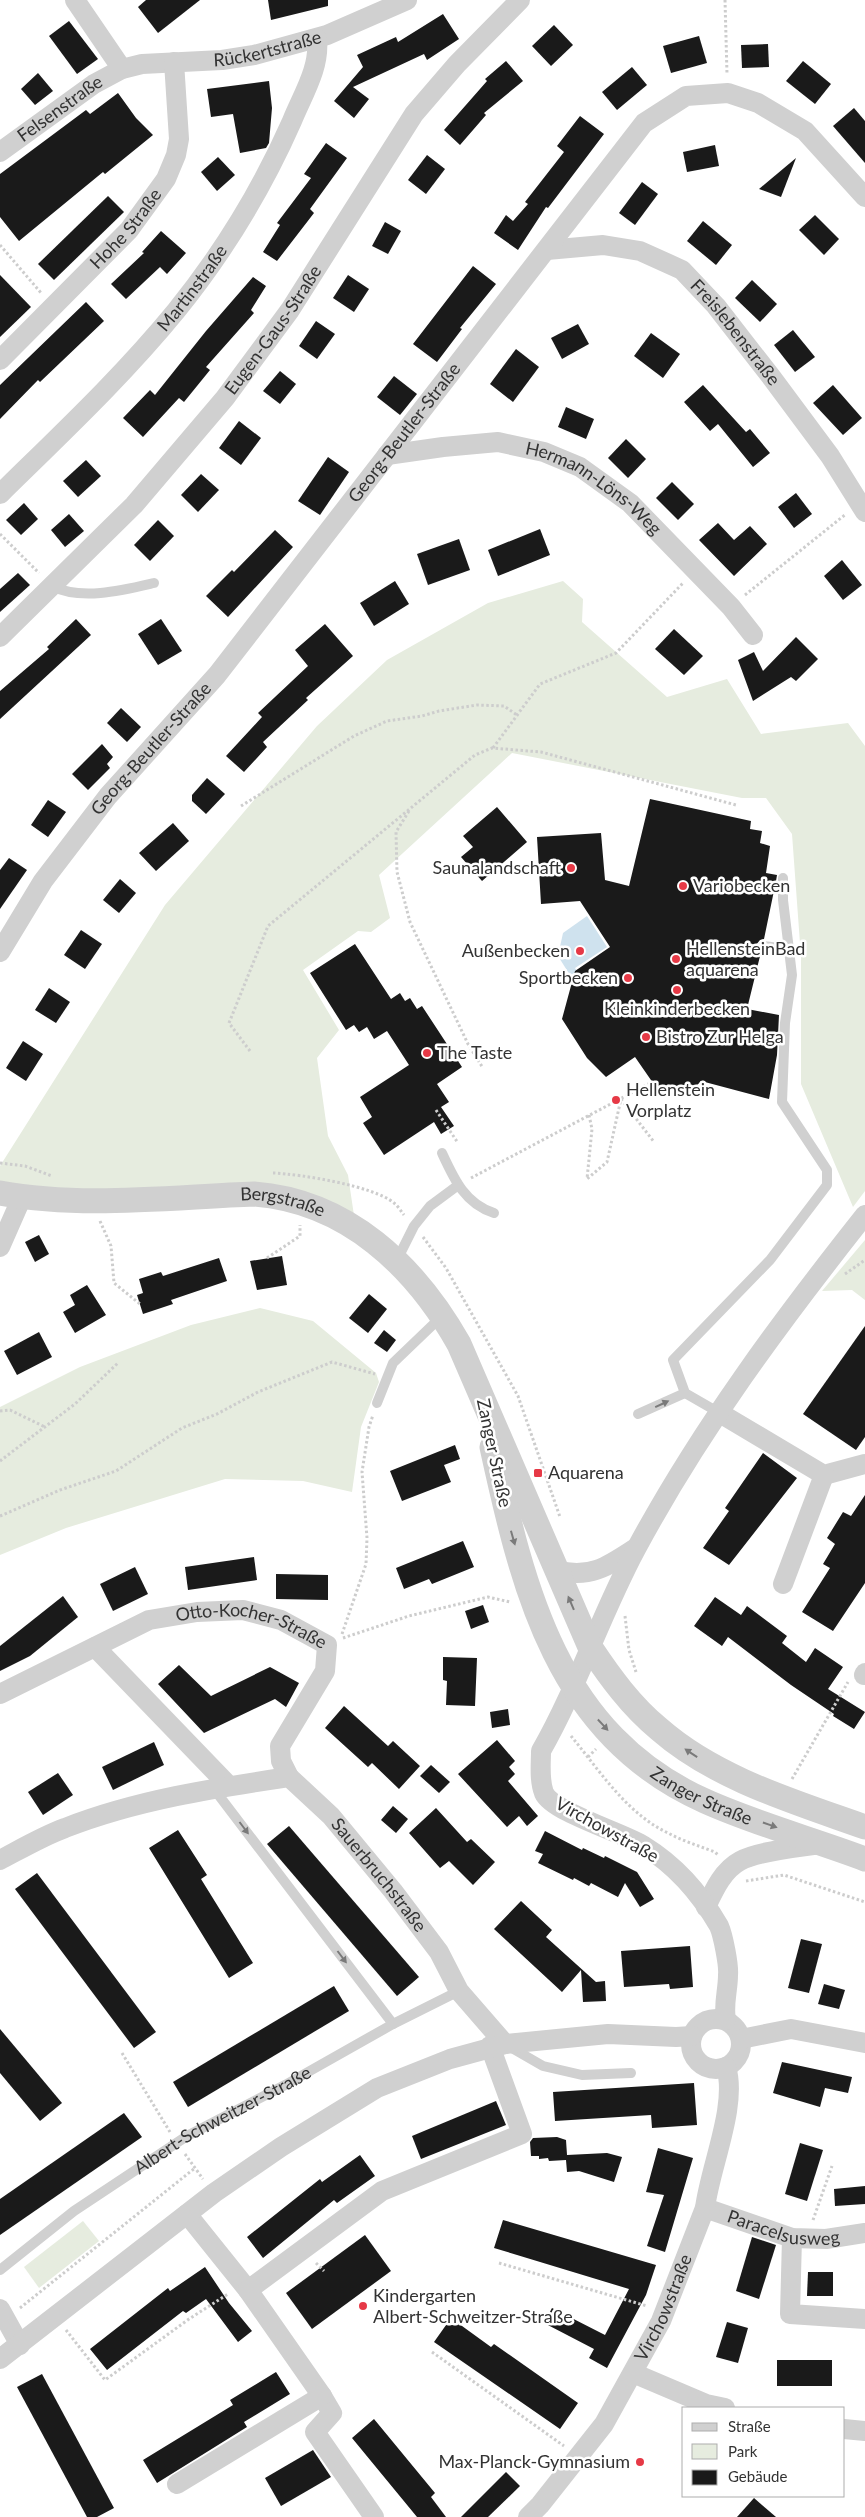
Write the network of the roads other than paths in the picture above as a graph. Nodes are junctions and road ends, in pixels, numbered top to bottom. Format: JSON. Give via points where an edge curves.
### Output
{"nodes":[{"id":1,"x":407,"y":0,"type":"edge"},
{"id":2,"x":520,"y":0,"type":"edge"},
{"id":3,"x":84,"y":3,"type":"edge"},
{"id":4,"x":317,"y":39,"type":"junction"},
{"id":5,"x":174,"y":62,"type":"junction"},
{"id":6,"x":122,"y":69,"type":"junction"},
{"id":7,"x":0,"y":152,"type":"edge"},
{"id":8,"x":865,"y":197,"type":"edge"},
{"id":9,"x":547,"y":250,"type":"junction"},
{"id":10,"x":0,"y":360,"type":"edge"},
{"id":11,"x":387,"y":455,"type":"junction"},
{"id":12,"x":0,"y":494,"type":"edge"},
{"id":13,"x":862,"y":507,"type":"edge"},
{"id":14,"x":154,"y":583,"type":"dead end"},
{"id":15,"x":52,"y":586,"type":"junction"},
{"id":16,"x":753,"y":635,"type":"dead end"},
{"id":17,"x":0,"y":637,"type":"edge"},
{"id":18,"x":783,"y":878,"type":"dead end"},
{"id":19,"x":763,"y":946,"type":"dead end"},
{"id":20,"x":788,"y":949,"type":"junction"},
{"id":21,"x":0,"y":952,"type":"edge"},
{"id":22,"x":442,"y":1153,"type":"dead end"},
{"id":23,"x":458,"y":1186,"type":"junction"},
{"id":24,"x":11,"y":1195,"type":"edge"},
{"id":25,"x":494,"y":1213,"type":"dead end"},
{"id":26,"x":865,"y":1215,"type":"edge"},
{"id":27,"x":0,"y":1247,"type":"edge"},
{"id":28,"x":397,"y":1260,"type":"junction"},
{"id":29,"x":443,"y":1316,"type":"junction"},
{"id":30,"x":480,"y":1388,"type":"junction"},
{"id":31,"x":685,"y":1393,"type":"junction"},
{"id":32,"x":377,"y":1403,"type":"road end"},
{"id":33,"x":718,"y":1412,"type":"junction"},
{"id":34,"x":638,"y":1414,"type":"dead end"},
{"id":35,"x":865,"y":1464,"type":"edge"},
{"id":36,"x":824,"y":1475,"type":"junction"},
{"id":37,"x":636,"y":1548,"type":"junction"},
{"id":38,"x":556,"y":1570,"type":"junction"},
{"id":39,"x":784,"y":1584,"type":"dead end"},
{"id":40,"x":95,"y":1647,"type":"junction"},
{"id":41,"x":590,"y":1648,"type":"junction"},
{"id":42,"x":572,"y":1687,"type":"junction"},
{"id":43,"x":0,"y":1694,"type":"edge"},
{"id":44,"x":289,"y":1777,"type":"junction"},
{"id":45,"x":222,"y":1788,"type":"junction"},
{"id":46,"x":865,"y":1827,"type":"edge"},
{"id":47,"x":824,"y":1844,"type":"junction"},
{"id":48,"x":865,"y":1859,"type":"edge"},
{"id":49,"x":0,"y":1860,"type":"edge"},
{"id":50,"x":706,"y":1907,"type":"junction"},
{"id":51,"x":459,"y":1991,"type":"junction"},
{"id":52,"x":719,"y":2015,"type":"junction"},
{"id":53,"x":393,"y":2024,"type":"junction"},
{"id":54,"x":741,"y":2039,"type":"junction"},
{"id":55,"x":686,"y":2040,"type":"junction"},
{"id":56,"x":865,"y":2042,"type":"edge"},
{"id":57,"x":497,"y":2045,"type":"junction"},
{"id":58,"x":726,"y":2067,"type":"junction"},
{"id":59,"x":631,"y":2073,"type":"dead end"},
{"id":60,"x":705,"y":2208,"type":"junction"},
{"id":61,"x":187,"y":2214,"type":"junction"},
{"id":62,"x":865,"y":2233,"type":"edge"},
{"id":63,"x":799,"y":2238,"type":"junction"},
{"id":64,"x":0,"y":2270,"type":"edge"},
{"id":65,"x":245,"y":2287,"type":"junction"},
{"id":66,"x":3,"y":2314,"type":"edge"},
{"id":67,"x":865,"y":2319,"type":"edge"},
{"id":68,"x":20,"y":2345,"type":"junction"},
{"id":69,"x":0,"y":2359,"type":"edge"},
{"id":70,"x":633,"y":2373,"type":"junction"},
{"id":71,"x":322,"y":2396,"type":"junction"},
{"id":72,"x":721,"y":2407,"type":"edge"},
{"id":73,"x":845,"y":2429,"type":"edge"},
{"id":74,"x":865,"y":2431,"type":"edge"},
{"id":75,"x":177,"y":2484,"type":"dead end"},
{"id":76,"x":374,"y":2517,"type":"edge"},
{"id":77,"x":528,"y":2517,"type":"edge"}],
"edges":[{"from":1,"to":4,"type":"street","name":"Rückertstraße"},
{"from":2,"to":15,"type":"street","name":"Eugen-Gaus-Straße","via":[[457,64],[414,114],[290,310],[225,398],[134,506]]},
{"from":3,"to":6,"type":"street"},
{"from":4,"to":5,"type":"street","name":"Rückertstraße","via":[[238,58]]},
{"from":4,"to":12,"type":"street","name":"Martinstraße","via":[[315,66],[285,136],[249,206],[216,258],[143,349]]},
{"from":5,"to":6,"type":"street","name":"Rückertstraße"},
{"from":5,"to":10,"type":"street","name":"Hohe Straße","via":[[179,139],[166,179],[140,218]]},
{"from":6,"to":7,"type":"street","name":"Felsenstraße","via":[[94,84]]},
{"from":8,"to":9,"type":"street","name":"Georg-Beutler-Straße","via":[[805,130],[758,103],[728,92],[686,96],[644,123]]},
{"from":9,"to":11,"type":"street","name":"Georg-Beutler-Straße"},
{"from":9,"to":13,"type":"street","name":"Freislebenstraße","via":[[603,245],[640,251],[682,270],[716,306],[772,378],[830,456]]},
{"from":11,"to":16,"type":"street","name":"Hermann-Löns-Weg","via":[[498,442],[544,452],[580,467],[630,503],[696,569]]},
{"from":11,"to":21,"type":"street","name":"Georg-Beutler-Straße","via":[[217,675],[108,796],[43,881]]},
{"from":14,"to":15,"type":"lane","via":[[126,590],[82,592]]},
{"from":15,"to":17,"type":"street","name":"Eugen-Gaus-Straße"},
{"from":18,"to":20,"type":"lane"},
{"from":19,"to":20,"type":"lane"},
{"from":20,"to":31,"type":"lane","via":[[792,975],[782,1102],[827,1170],[827,1185],[770,1260],[673,1360]]},
{"from":22,"to":23,"type":"lane"},
{"from":23,"to":25,"type":"lane","via":[[481,1209]]},
{"from":23,"to":28,"type":"lane","via":[[430,1206],[414,1226]]},
{"from":24,"to":27,"type":"street"},
{"from":24,"to":28,"type":"street","name":"Bergstraße","via":[[91,1200],[254,1194],[285,1198],[309,1204],[356,1229]]},
{"from":26,"to":33,"type":"street","name":"Virchowstraße","via":[[804,1292]]},
{"from":28,"to":29,"type":"street","name":"Bergstraße"},
{"from":29,"to":30,"type":"street","name":"Bergstraße"},
{"from":29,"to":32,"type":"lane","via":[[393,1363]]},
{"from":30,"to":38,"type":"street","name":"Zanger Straße"},
{"from":30,"to":42,"type":"street","name":"Zanger Straße","one_way":true,"via":[[509,1525],[528,1588],[545,1636]]},
{"from":31,"to":33,"type":"lane"},
{"from":34,"to":31,"type":"lane","one_way":true},
{"from":33,"to":36,"type":"street"},
{"from":33,"to":37,"type":"street","name":"Virchowstraße"},
{"from":35,"to":36,"type":"street"},
{"from":36,"to":39,"type":"street"},
{"from":37,"to":38,"type":"street","via":[[608,1566],[584,1574],[573,1575]]},
{"from":37,"to":41,"type":"street","name":"Virchowstraße"},
{"from":41,"to":38,"type":"street","name":"Zanger Straße","one_way":true},
{"from":40,"to":43,"type":"street","name":"Otto-Kocher-Straße"},
{"from":40,"to":44,"type":"street","name":"Otto-Kocher-Straße","via":[[149,1620],[197,1612],[243,1610],[280,1620],[326,1645],[325,1671],[280,1746],[281,1761]]},
{"from":40,"to":45,"type":"street"},
{"from":41,"to":42,"type":"street","name":"Virchowstraße"},
{"from":46,"to":41,"type":"street","name":"Zanger Straße","one_way":true,"via":[[734,1777],[693,1754],[645,1717],[612,1680]]},
{"from":42,"to":47,"type":"street","name":"Zanger Straße","one_way":true,"via":[[586,1707],[636,1758],[667,1781],[704,1801]]},
{"from":42,"to":50,"type":"street","name":"Virchowstraße","via":[[541,1751],[544,1794],[557,1804],[643,1845],[687,1882]]},
{"from":44,"to":45,"type":"street"},
{"from":44,"to":51,"type":"street","name":"Sauerbruchstraße","via":[[331,1816],[393,1891],[439,1952]]},
{"from":45,"to":49,"type":"street","via":[[114,1811],[64,1828]]},
{"from":45,"to":53,"type":"lane","one_way":true},
{"from":47,"to":48,"type":"street","name":"Zanger Straße"},
{"from":47,"to":50,"type":"street","via":[[741,1860],[719,1881]]},
{"from":50,"to":52,"type":"street","name":"Virchowstraße","via":[[720,1928],[728,1974]]},
{"from":51,"to":53,"type":"lane","name":"Albert-Schweitzer-Straße"},
{"from":51,"to":57,"type":"street","name":"Sauerbruchstraße"},
{"from":52,"to":54,"type":"street","via":[[738,2031]]},
{"from":52,"to":55,"type":"street","via":[[700,2024]]},
{"from":53,"to":64,"type":"lane","name":"Albert-Schweitzer-Straße","via":[[177,2143],[74,2211]]},
{"from":54,"to":56,"type":"street","via":[[792,2029]]},
{"from":54,"to":58,"type":"street","via":[[739,2056]]},
{"from":55,"to":57,"type":"street","via":[[608,2034]]},
{"from":55,"to":58,"type":"street","via":[[703,2065],[710,2069]]},
{"from":57,"to":59,"type":"lane","via":[[543,2066],[572,2073]]},
{"from":57,"to":61,"type":"street","via":[[450,2059],[377,2088],[281,2147]]},
{"from":57,"to":65,"type":"street","via":[[522,2134],[382,2191]]},
{"from":58,"to":60,"type":"street","name":"Virchowstraße","via":[[731,2081]]},
{"from":60,"to":63,"type":"street","name":"Paracelsusweg"},
{"from":60,"to":70,"type":"street","name":"Virchowstraße","via":[[664,2312]]},
{"from":61,"to":65,"type":"street"},
{"from":61,"to":68,"type":"street"},
{"from":62,"to":63,"type":"street","name":"Paracelsusweg","via":[[826,2239]]},
{"from":63,"to":67,"type":"street","via":[[790,2314]]},
{"from":65,"to":71,"type":"street"},
{"from":66,"to":68,"type":"street"},
{"from":68,"to":69,"type":"street"},
{"from":70,"to":72,"type":"street","via":[[706,2404]]},
{"from":70,"to":77,"type":"street","name":"Virchowstraße","via":[[604,2424]]},
{"from":71,"to":75,"type":"street"},
{"from":71,"to":76,"type":"street","via":[[332,2413],[315,2432]]},
{"from":73,"to":74,"type":"street"}]}
